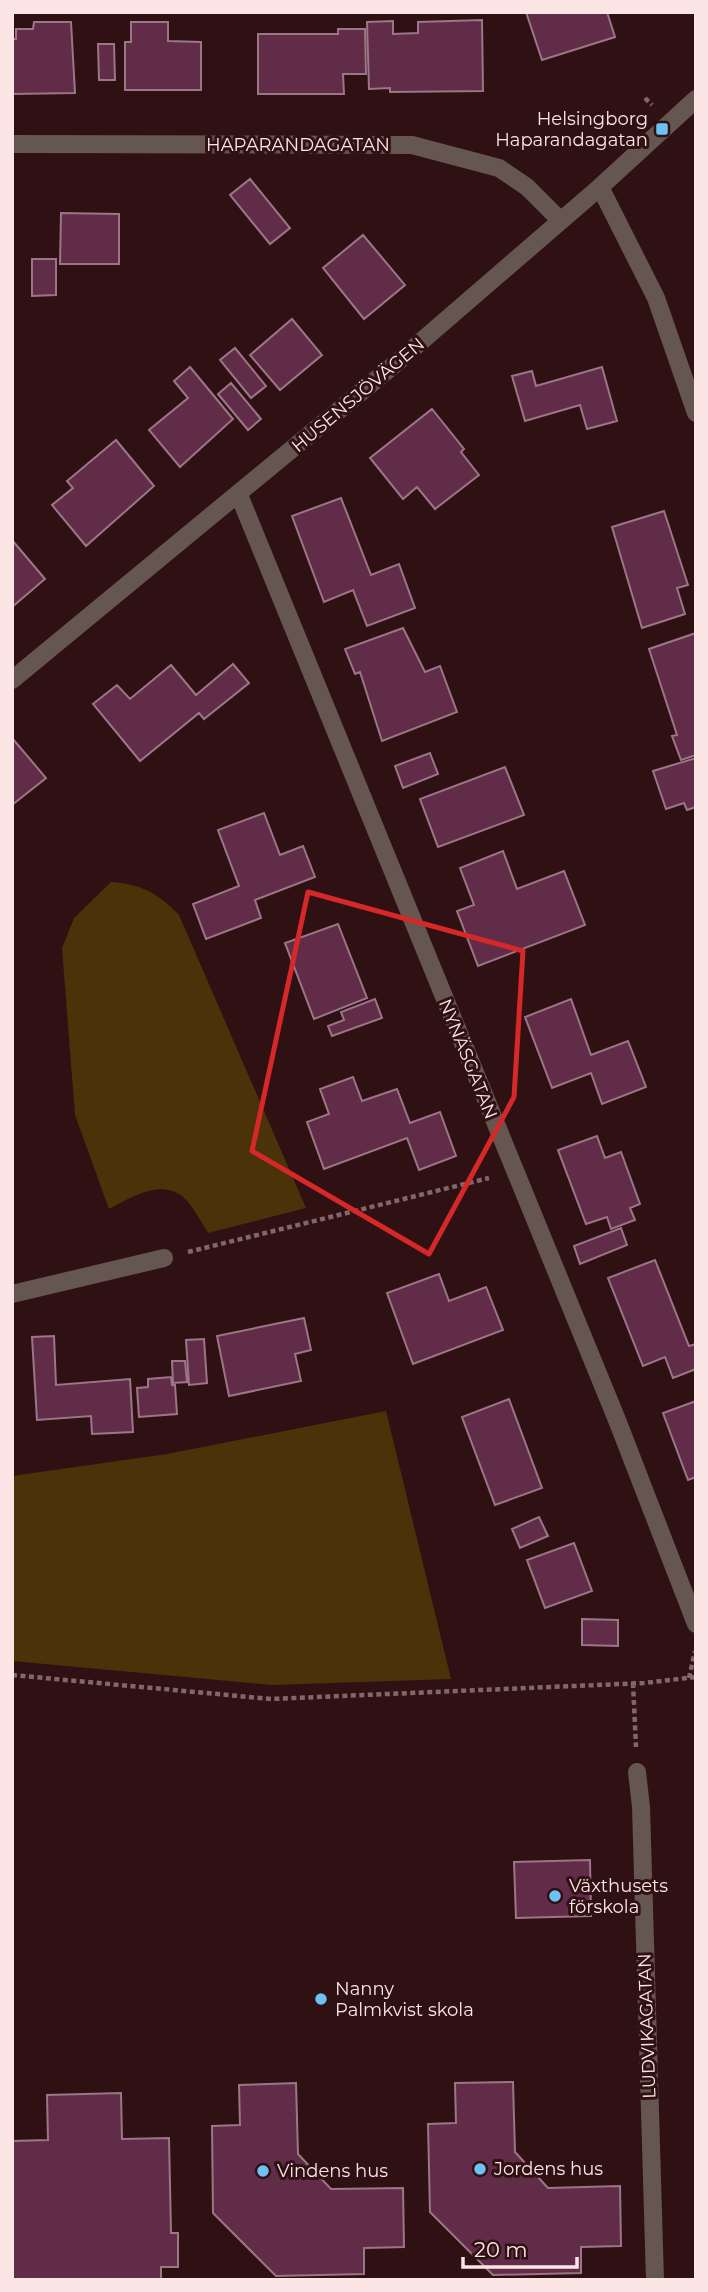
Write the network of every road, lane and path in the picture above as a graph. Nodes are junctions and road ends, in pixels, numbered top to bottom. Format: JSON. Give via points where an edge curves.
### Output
{"nodes":[{"id":1,"x":696,"y":99,"type":"edge"},
{"id":2,"x":12,"y":144,"type":"edge"},
{"id":3,"x":600,"y":187,"type":"junction"},
{"id":4,"x":561,"y":221,"type":"junction"},
{"id":5,"x":696,"y":413,"type":"edge"},
{"id":6,"x":239,"y":495,"type":"junction"},
{"id":7,"x":12,"y":680,"type":"edge"},
{"id":8,"x":514,"y":1172,"type":"junction"},
{"id":9,"x":164,"y":1258,"type":"joint"},
{"id":10,"x":12,"y":1294,"type":"edge"},
{"id":11,"x":696,"y":1624,"type":"edge"},
{"id":12,"x":696,"y":1647,"type":"edge"},
{"id":13,"x":12,"y":1675,"type":"edge"},
{"id":14,"x":696,"y":1677,"type":"edge"},
{"id":15,"x":689,"y":1678,"type":"junction"},
{"id":16,"x":633,"y":1684,"type":"junction"},
{"id":17,"x":638,"y":1772,"type":"joint"},
{"id":18,"x":655,"y":2280,"type":"edge"}],
"edges":[{"from":1,"to":3,"type":"street","name":"HUSENSJÖVÄGEN"},
{"from":2,"to":4,"type":"street","name":"HAPARANDAGATAN","via":[[412,145],[499,168],[527,187]]},
{"from":3,"to":4,"type":"street","name":"HUSENSJÖVÄGEN"},
{"from":3,"to":5,"type":"street","via":[[656,298]]},
{"from":4,"to":6,"type":"street","name":"HUSENSJÖVÄGEN"},
{"from":6,"to":7,"type":"street","name":"HUSENSJÖVÄGEN"},
{"from":6,"to":8,"type":"street","name":"NYNÄSGATAN"},
{"from":8,"to":9,"type":"path"},
{"from":8,"to":11,"type":"street","name":"NYNÄSGATAN"},
{"from":9,"to":10,"type":"street"},
{"from":12,"to":15,"type":"path"},
{"from":13,"to":16,"type":"path","via":[[271,1699]]},
{"from":14,"to":15,"type":"path"},
{"from":15,"to":16,"type":"path"},
{"from":16,"to":17,"type":"path"},
{"from":17,"to":18,"type":"street","name":"LUDVIKAGATAN"}]}
